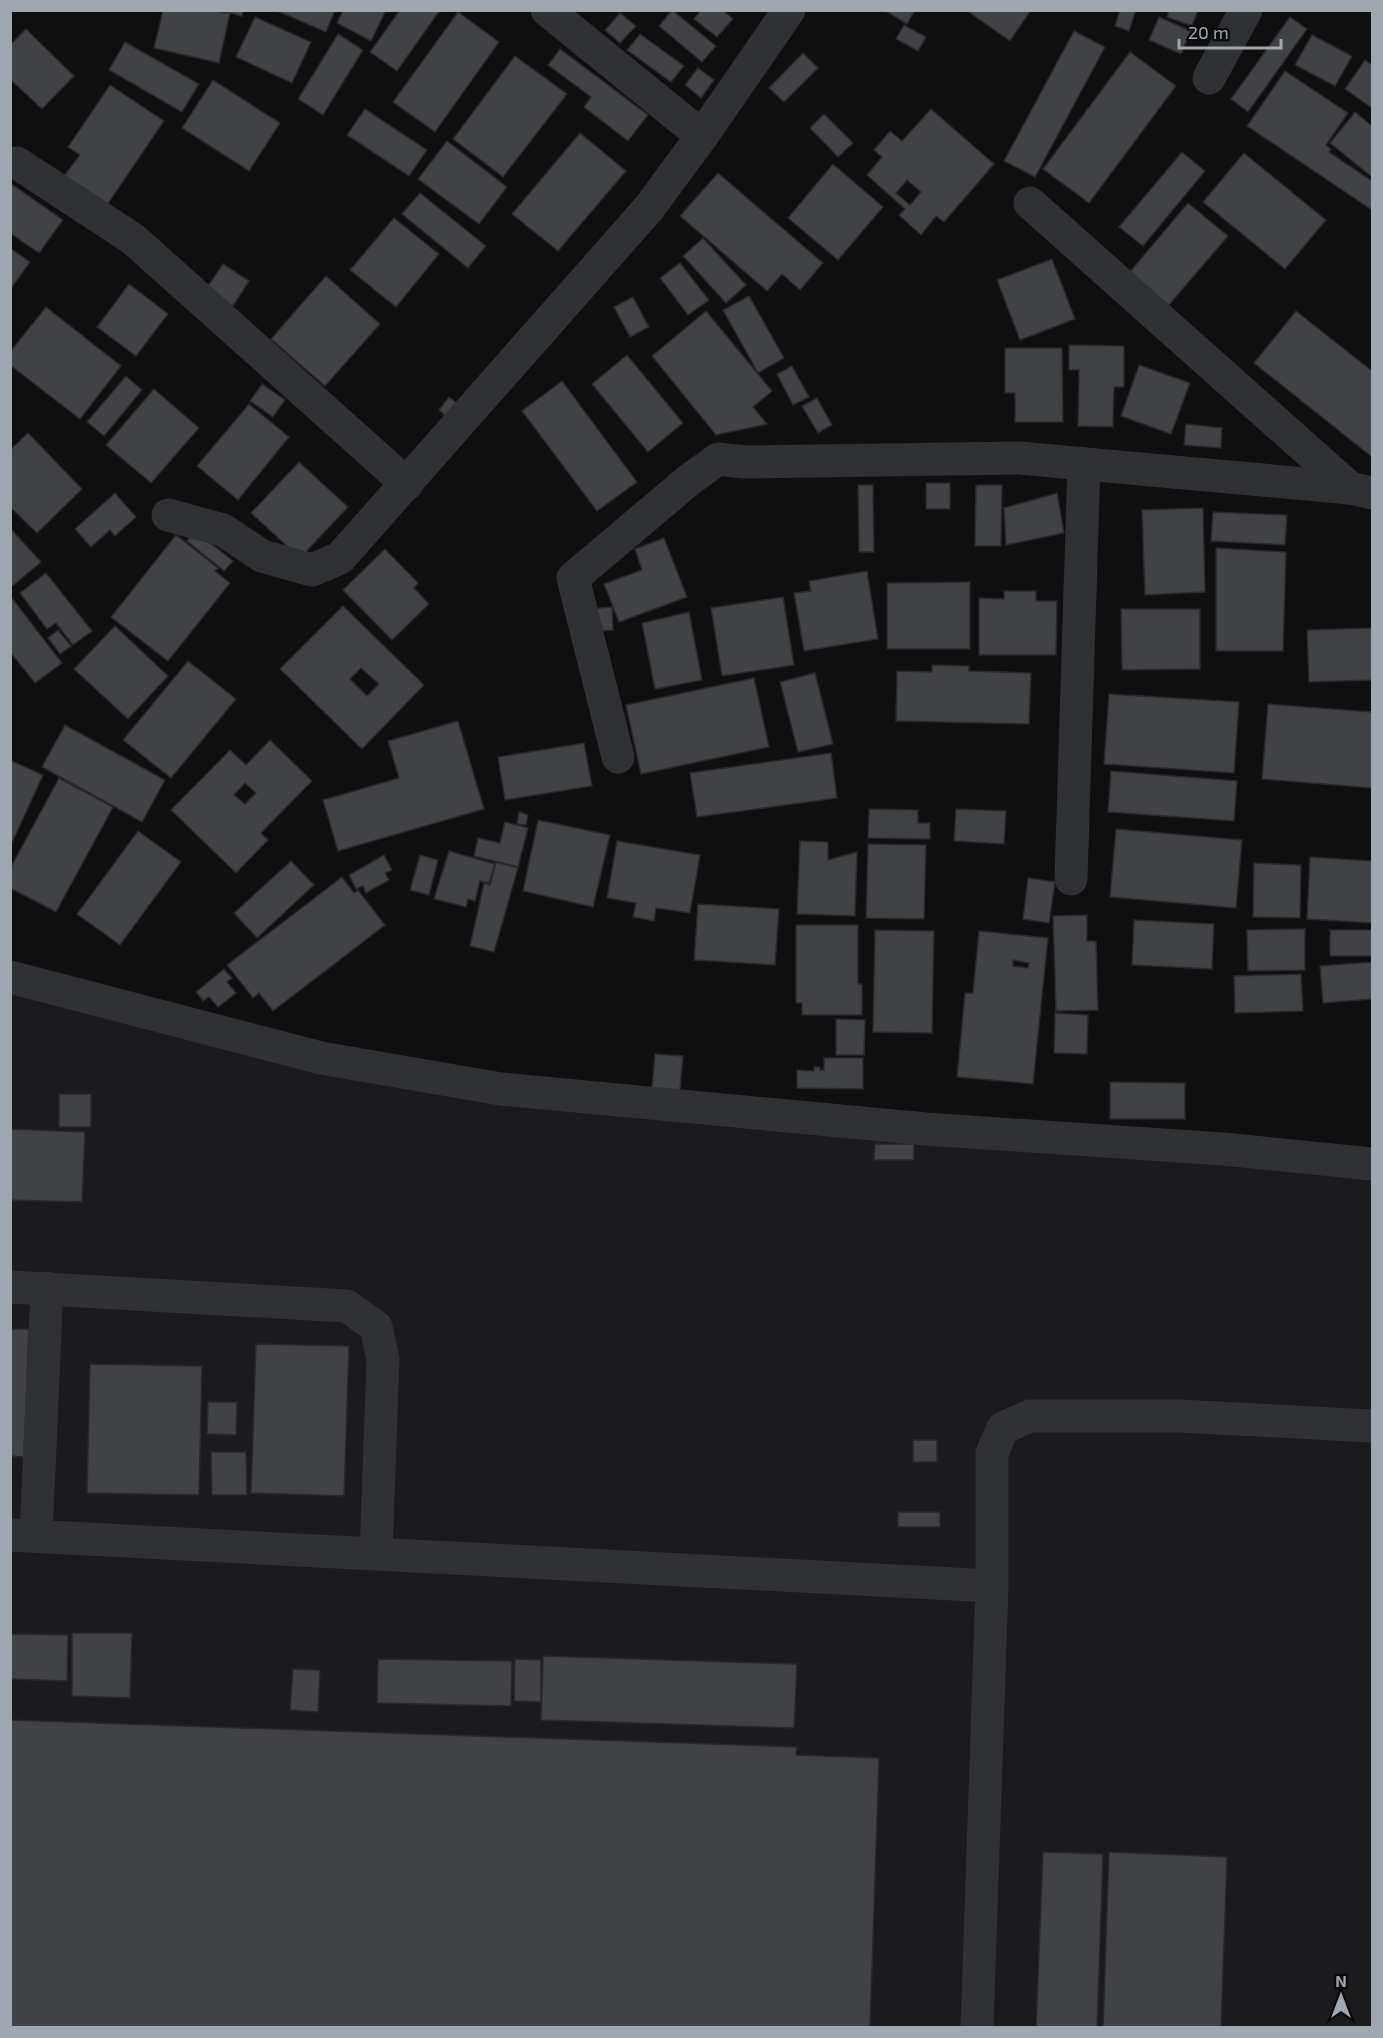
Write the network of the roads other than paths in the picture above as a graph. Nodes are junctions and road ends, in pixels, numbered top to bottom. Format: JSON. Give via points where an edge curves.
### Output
{"nodes":[{"id":1,"x":547,"y":10,"type":"edge"},
{"id":2,"x":789,"y":10,"type":"edge"},
{"id":3,"x":1246,"y":10,"type":"edge"},
{"id":4,"x":1209,"y":78,"type":"dead end"},
{"id":5,"x":702,"y":136,"type":"junction"},
{"id":6,"x":17,"y":163,"type":"dead end"},
{"id":7,"x":1030,"y":203,"type":"dead end"},
{"id":8,"x":1084,"y":464,"type":"junction"},
{"id":9,"x":407,"y":484,"type":"junction"},
{"id":10,"x":1361,"y":491,"type":"edge"},
{"id":11,"x":168,"y":515,"type":"dead end"},
{"id":12,"x":618,"y":757,"type":"dead end"},
{"id":13,"x":1071,"y":879,"type":"dead end"},
{"id":14,"x":10,"y":977,"type":"edge"},
{"id":15,"x":1372,"y":1164,"type":"edge"},
{"id":16,"x":10,"y":1287,"type":"edge"},
{"id":17,"x":47,"y":1288,"type":"junction"},
{"id":18,"x":1372,"y":1426,"type":"edge"},
{"id":19,"x":23,"y":1536,"type":"edge"},
{"id":20,"x":376,"y":1554,"type":"junction"},
{"id":21,"x":992,"y":1586,"type":"junction"},
{"id":22,"x":977,"y":2028,"type":"edge"}],
"edges":[{"from":1,"to":5,"type":"street"},
{"from":2,"to":5,"type":"street"},
{"from":3,"to":4,"type":"street"},
{"from":5,"to":9,"type":"street","via":[[649,208]]},
{"from":6,"to":9,"type":"street","via":[[133,239]]},
{"from":7,"to":10,"type":"street"},
{"from":8,"to":10,"type":"street"},
{"from":8,"to":12,"type":"street","via":[[1019,458],[745,462],[718,459],[573,578]]},
{"from":8,"to":13,"type":"street"},
{"from":9,"to":11,"type":"street","via":[[340,558],[312,570],[262,556],[223,530]]},
{"from":14,"to":15,"type":"street","via":[[321,1058],[501,1089],[926,1129],[1223,1149]]},
{"from":16,"to":17,"type":"street"},
{"from":17,"to":19,"type":"street"},
{"from":17,"to":20,"type":"street","via":[[347,1306],[376,1327],[383,1359]]},
{"from":18,"to":21,"type":"street","via":[[1179,1416],[1030,1416],[1003,1428],[992,1453]]},
{"from":19,"to":20,"type":"street"},
{"from":20,"to":21,"type":"street"},
{"from":21,"to":22,"type":"street"}]}
